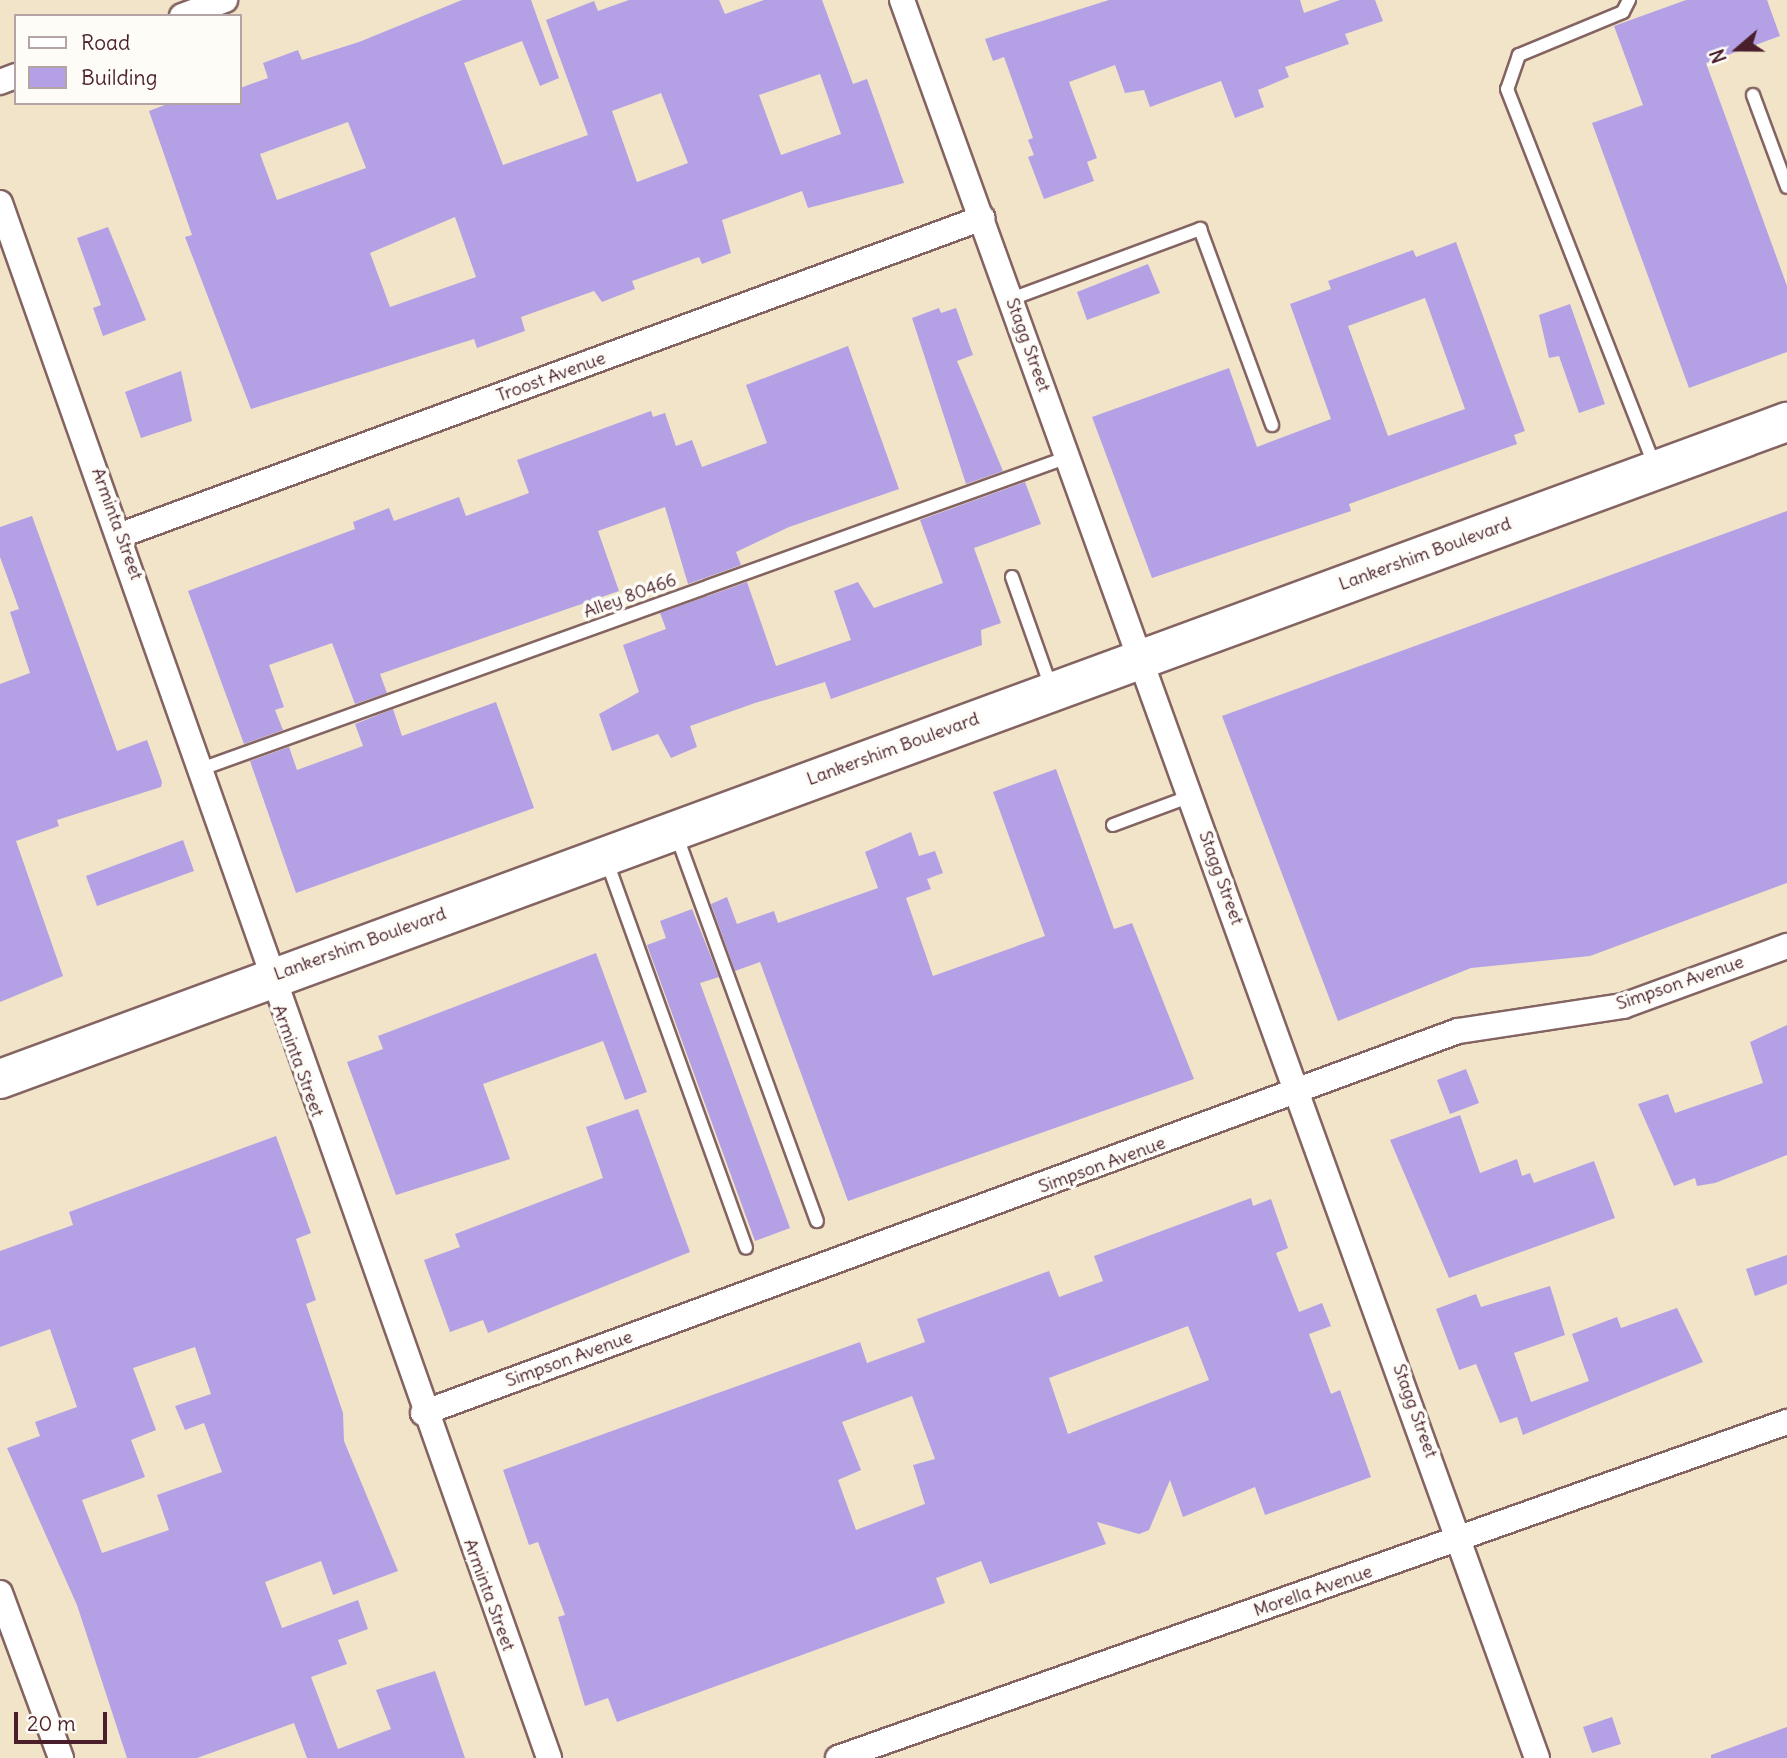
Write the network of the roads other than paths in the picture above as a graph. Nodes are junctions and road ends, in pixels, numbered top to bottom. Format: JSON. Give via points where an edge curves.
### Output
{"nodes":[{"id":1,"x":225,"y":0,"type":"edge"},
{"id":2,"x":902,"y":0,"type":"edge"},
{"id":3,"x":1629,"y":0,"type":"edge"},
{"id":4,"x":187,"y":14,"type":"edge"},
{"id":5,"x":1753,"y":95,"type":"dead end"},
{"id":6,"x":1787,"y":187,"type":"edge"},
{"id":7,"x":0,"y":203,"type":"edge"},
{"id":8,"x":982,"y":218,"type":"junction"},
{"id":9,"x":1011,"y":299,"type":"junction"},
{"id":10,"x":1787,"y":422,"type":"edge"},
{"id":11,"x":1272,"y":425,"type":"dead end"},
{"id":12,"x":1068,"y":457,"type":"junction"},
{"id":13,"x":1656,"y":470,"type":"junction"},
{"id":14,"x":121,"y":535,"type":"junction"},
{"id":15,"x":1012,"y":577,"type":"dead end"},
{"id":16,"x":1141,"y":657,"type":"junction"},
{"id":17,"x":1052,"y":690,"type":"junction"},
{"id":18,"x":204,"y":768,"type":"junction"},
{"id":19,"x":1191,"y":796,"type":"junction"},
{"id":20,"x":1113,"y":825,"type":"dead end"},
{"id":21,"x":674,"y":827,"type":"junction"},
{"id":22,"x":604,"y":852,"type":"junction"},
{"id":23,"x":1787,"y":946,"type":"edge"},
{"id":24,"x":269,"y":978,"type":"junction"},
{"id":25,"x":0,"y":1079,"type":"edge"},
{"id":26,"x":1299,"y":1093,"type":"junction"},
{"id":27,"x":817,"y":1221,"type":"dead end"},
{"id":28,"x":746,"y":1248,"type":"dead end"},
{"id":29,"x":423,"y":1413,"type":"junction"},
{"id":30,"x":1787,"y":1422,"type":"edge"},
{"id":31,"x":1461,"y":1539,"type":"junction"},
{"id":32,"x":0,"y":1593,"type":"edge"},
{"id":33,"x":61,"y":1758,"type":"edge"},
{"id":34,"x":549,"y":1758,"type":"edge"},
{"id":35,"x":838,"y":1758,"type":"edge"},
{"id":36,"x":1537,"y":1758,"type":"edge"}],
"edges":[{"from":1,"to":4,"type":"street"},
{"from":2,"to":8,"type":"street","name":"Stagg Street"},
{"from":3,"to":13,"type":"lane","via":[[1623,12],[1519,55],[1507,89]]},
{"from":5,"to":6,"type":"lane"},
{"from":7,"to":14,"type":"street","name":"Arminta Street"},
{"from":8,"to":9,"type":"street","name":"Stagg Street"},
{"from":8,"to":14,"type":"street","name":"Troost Avenue"},
{"from":9,"to":11,"type":"lane","via":[[1200,229]]},
{"from":9,"to":12,"type":"street","name":"Stagg Street"},
{"from":10,"to":13,"type":"main road","name":"Lankershim Boulevard"},
{"from":12,"to":16,"type":"street","name":"Stagg Street"},
{"from":12,"to":18,"type":"lane","name":"Alley 80466"},
{"from":13,"to":16,"type":"main road","name":"Lankershim Boulevard"},
{"from":14,"to":18,"type":"street","name":"Arminta Street"},
{"from":15,"to":17,"type":"lane"},
{"from":16,"to":17,"type":"main road","name":"Lankershim Boulevard"},
{"from":16,"to":19,"type":"street","name":"Stagg Street"},
{"from":17,"to":21,"type":"main road","name":"Lankershim Boulevard"},
{"from":18,"to":24,"type":"street","name":"Arminta Street"},
{"from":19,"to":20,"type":"lane"},
{"from":19,"to":26,"type":"street","name":"Stagg Street"},
{"from":21,"to":22,"type":"main road","name":"Lankershim Boulevard"},
{"from":21,"to":27,"type":"lane"},
{"from":22,"to":24,"type":"main road","name":"Lankershim Boulevard"},
{"from":22,"to":28,"type":"lane"},
{"from":23,"to":26,"type":"street","name":"Simpson Avenue","via":[[1623,1006],[1458,1031]]},
{"from":24,"to":25,"type":"main road","name":"Lankershim Boulevard"},
{"from":24,"to":29,"type":"street","name":"Arminta Street"},
{"from":26,"to":29,"type":"street","name":"Simpson Avenue"},
{"from":26,"to":31,"type":"street","name":"Stagg Street"},
{"from":29,"to":34,"type":"street","name":"Arminta Street"},
{"from":30,"to":31,"type":"street","name":"Morella Avenue"},
{"from":31,"to":35,"type":"street","name":"Morella Avenue"},
{"from":31,"to":36,"type":"street","name":"Stagg Street"},
{"from":32,"to":33,"type":"street"}]}
